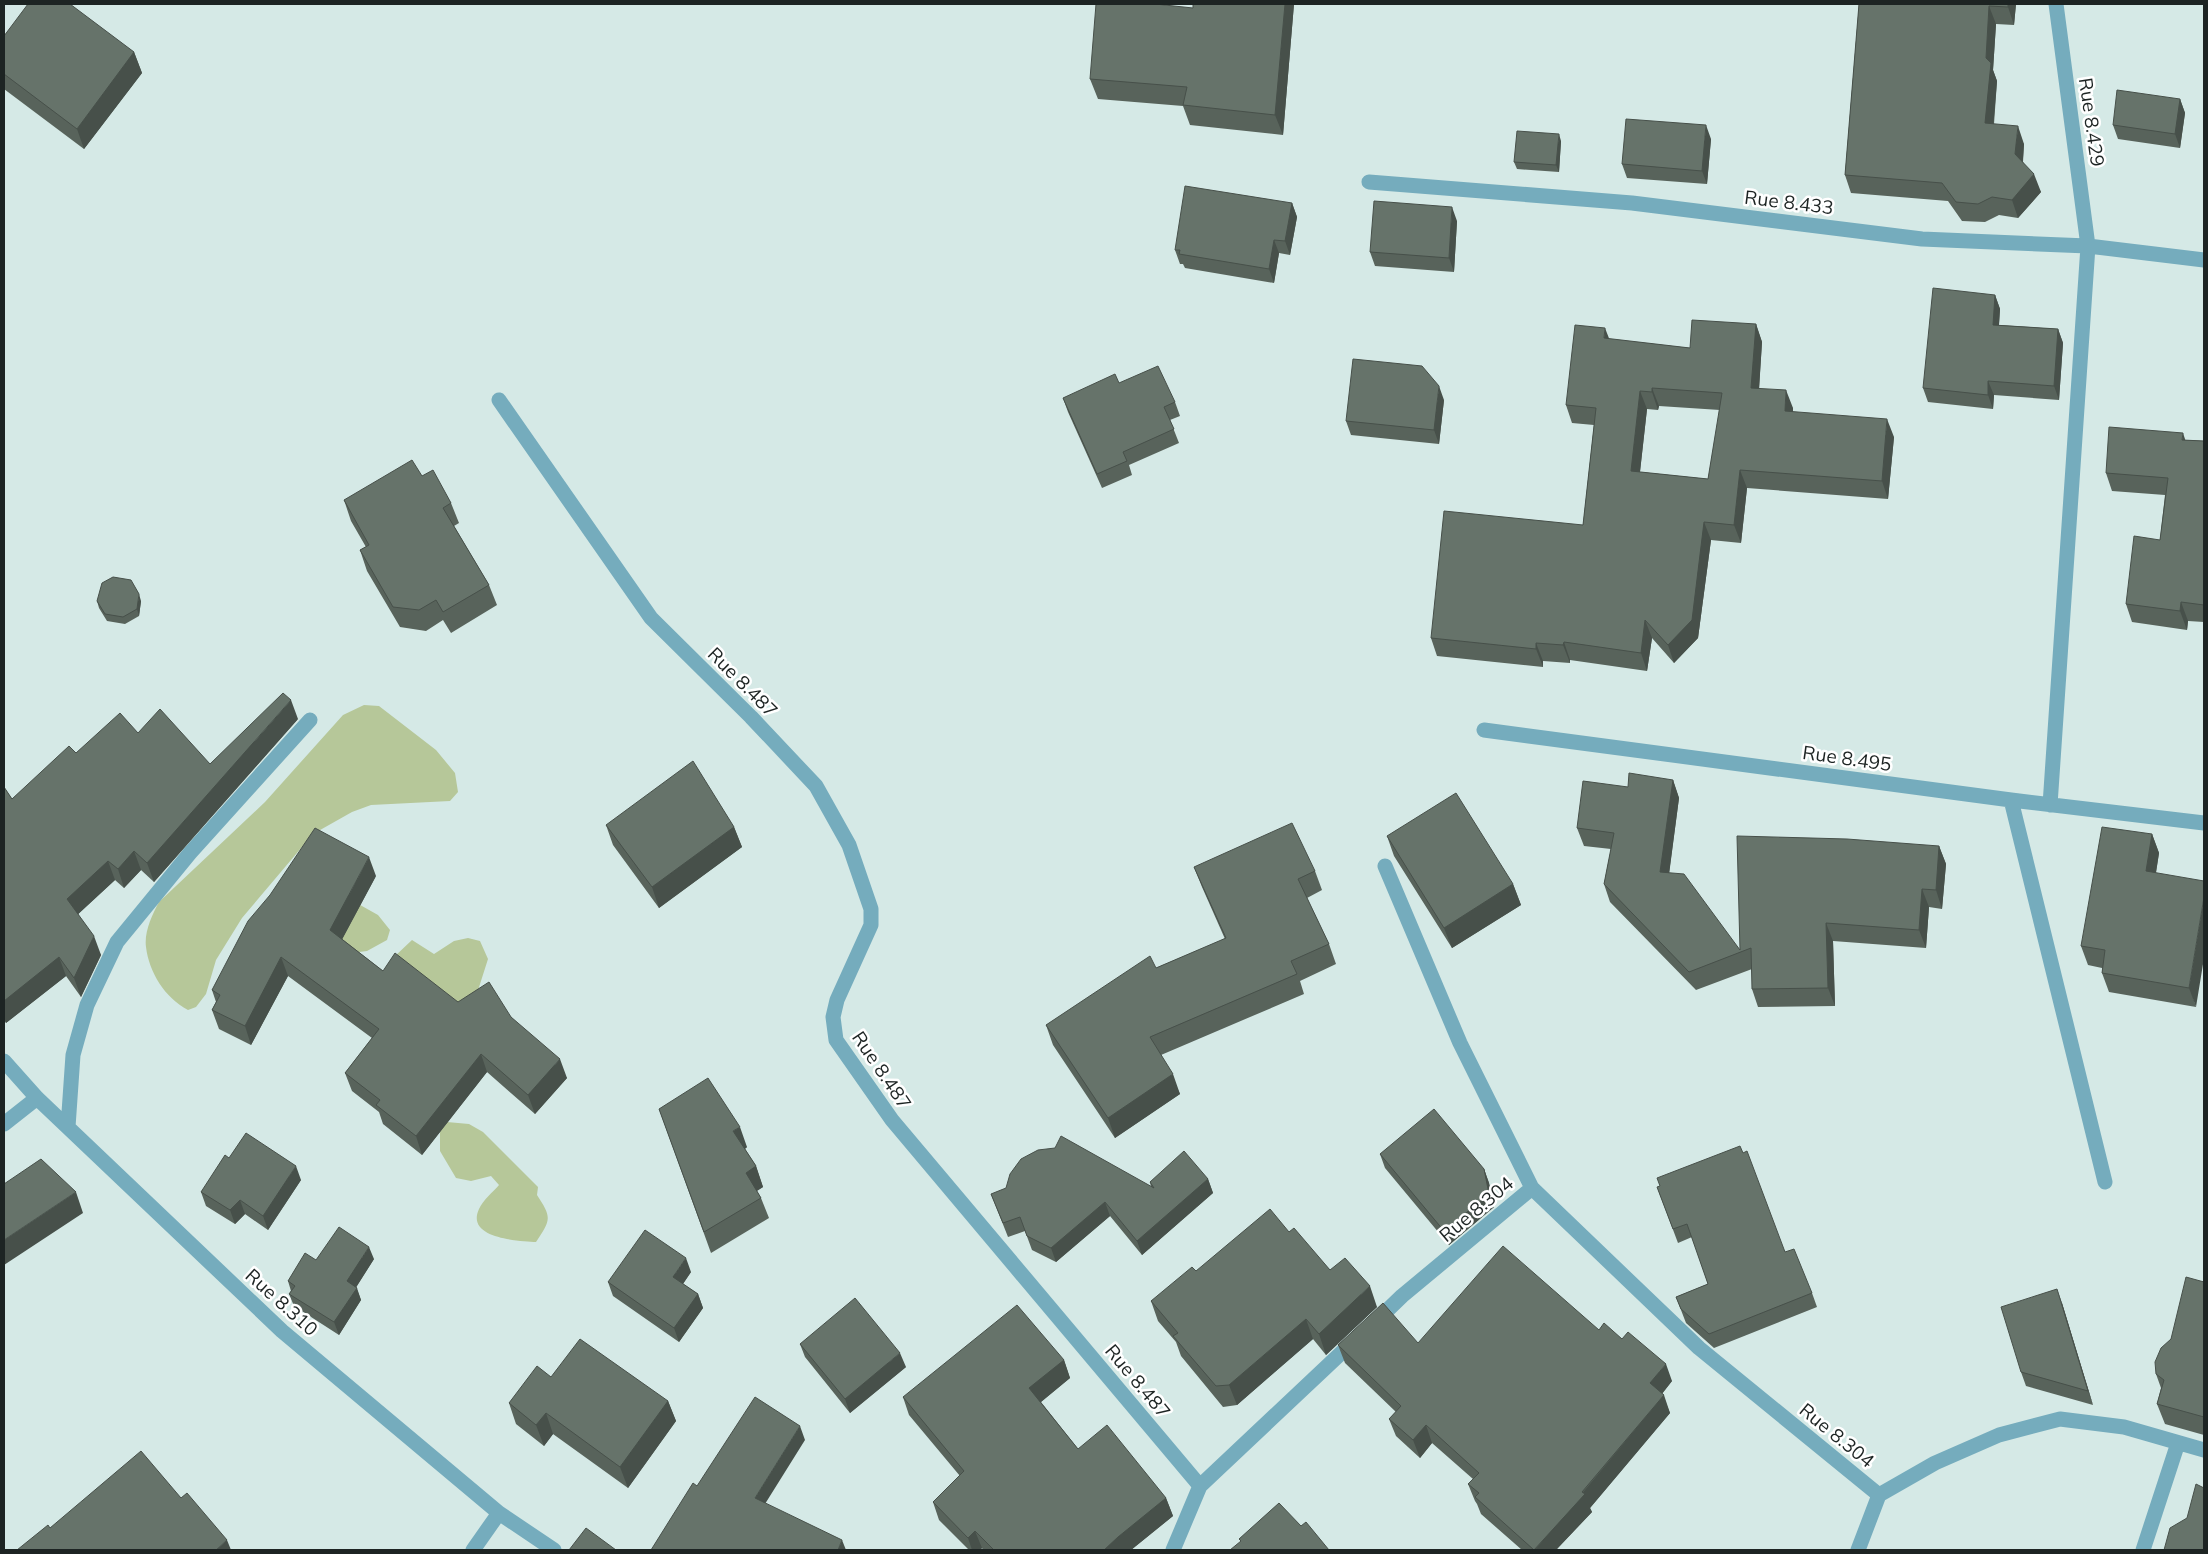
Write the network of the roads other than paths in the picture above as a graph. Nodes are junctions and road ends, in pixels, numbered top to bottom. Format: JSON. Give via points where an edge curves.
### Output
{"nodes":[{"id":1,"x":2056,"y":4,"type":"edge"},
{"id":2,"x":1368,"y":182,"type":"dead end"},
{"id":3,"x":2088,"y":246,"type":"junction"},
{"id":4,"x":2204,"y":260,"type":"edge"},
{"id":5,"x":499,"y":400,"type":"dead end"},
{"id":6,"x":310,"y":720,"type":"dead end"},
{"id":7,"x":1484,"y":730,"type":"dead end"},
{"id":8,"x":2010,"y":800,"type":"junction"},
{"id":9,"x":2050,"y":805,"type":"junction"},
{"id":10,"x":2204,"y":824,"type":"edge"},
{"id":11,"x":1385,"y":866,"type":"dead end"},
{"id":12,"x":4,"y":1061,"type":"edge"},
{"id":13,"x":37,"y":1098,"type":"junction"},
{"id":14,"x":4,"y":1124,"type":"edge"},
{"id":15,"x":68,"y":1127,"type":"junction"},
{"id":16,"x":2105,"y":1182,"type":"dead end"},
{"id":17,"x":1532,"y":1188,"type":"junction"},
{"id":18,"x":2178,"y":1443,"type":"junction"},
{"id":19,"x":2204,"y":1450,"type":"edge"},
{"id":20,"x":1200,"y":1486,"type":"junction"},
{"id":21,"x":1878,"y":1495,"type":"junction"},
{"id":22,"x":499,"y":1513,"type":"junction"},
{"id":23,"x":473,"y":1550,"type":"edge"},
{"id":24,"x":554,"y":1550,"type":"edge"},
{"id":25,"x":1173,"y":1550,"type":"edge"},
{"id":26,"x":1858,"y":1550,"type":"edge"},
{"id":27,"x":2143,"y":1550,"type":"edge"}],
"edges":[{"from":1,"to":3,"type":"street","name":"Rue 8.429"},
{"from":2,"to":3,"type":"street","name":"Rue 8.433","via":[[1632,203],[1922,239]]},
{"from":3,"to":4,"type":"street","name":"Rue 8.433"},
{"from":3,"to":9,"type":"street","name":"Rue 8.429"},
{"from":5,"to":20,"type":"street","name":"Rue 8.487","via":[[651,618],[816,786],[849,845],[871,909],[871,925],[837,1000],[833,1017],[836,1040],[892,1120]]},
{"from":6,"to":15,"type":"street","via":[[190,853],[117,942],[87,1005],[73,1055]]},
{"from":7,"to":8,"type":"street","name":"Rue 8.495"},
{"from":8,"to":9,"type":"street","name":"Rue 8.495"},
{"from":8,"to":16,"type":"street"},
{"from":9,"to":10,"type":"street","name":"Rue 8.495"},
{"from":11,"to":17,"type":"street","via":[[1460,1043]]},
{"from":12,"to":13,"type":"street","name":"Rue 8.310"},
{"from":13,"to":14,"type":"street"},
{"from":13,"to":15,"type":"street","name":"Rue 8.310"},
{"from":15,"to":22,"type":"street","name":"Rue 8.310","via":[[282,1331]]},
{"from":17,"to":20,"type":"street","name":"Rue 8.304","via":[[1402,1296]]},
{"from":17,"to":21,"type":"street","name":"Rue 8.304","via":[[1699,1348]]},
{"from":18,"to":19,"type":"street"},
{"from":18,"to":21,"type":"street","via":[[2124,1428],[2060,1420],[1999,1436],[1935,1463]]},
{"from":18,"to":27,"type":"street"},
{"from":20,"to":25,"type":"street","name":"Rue 8.304"},
{"from":21,"to":26,"type":"street","name":"Rue 8.304"},
{"from":22,"to":23,"type":"street"},
{"from":22,"to":24,"type":"street","name":"Rue 8.310"}]}
